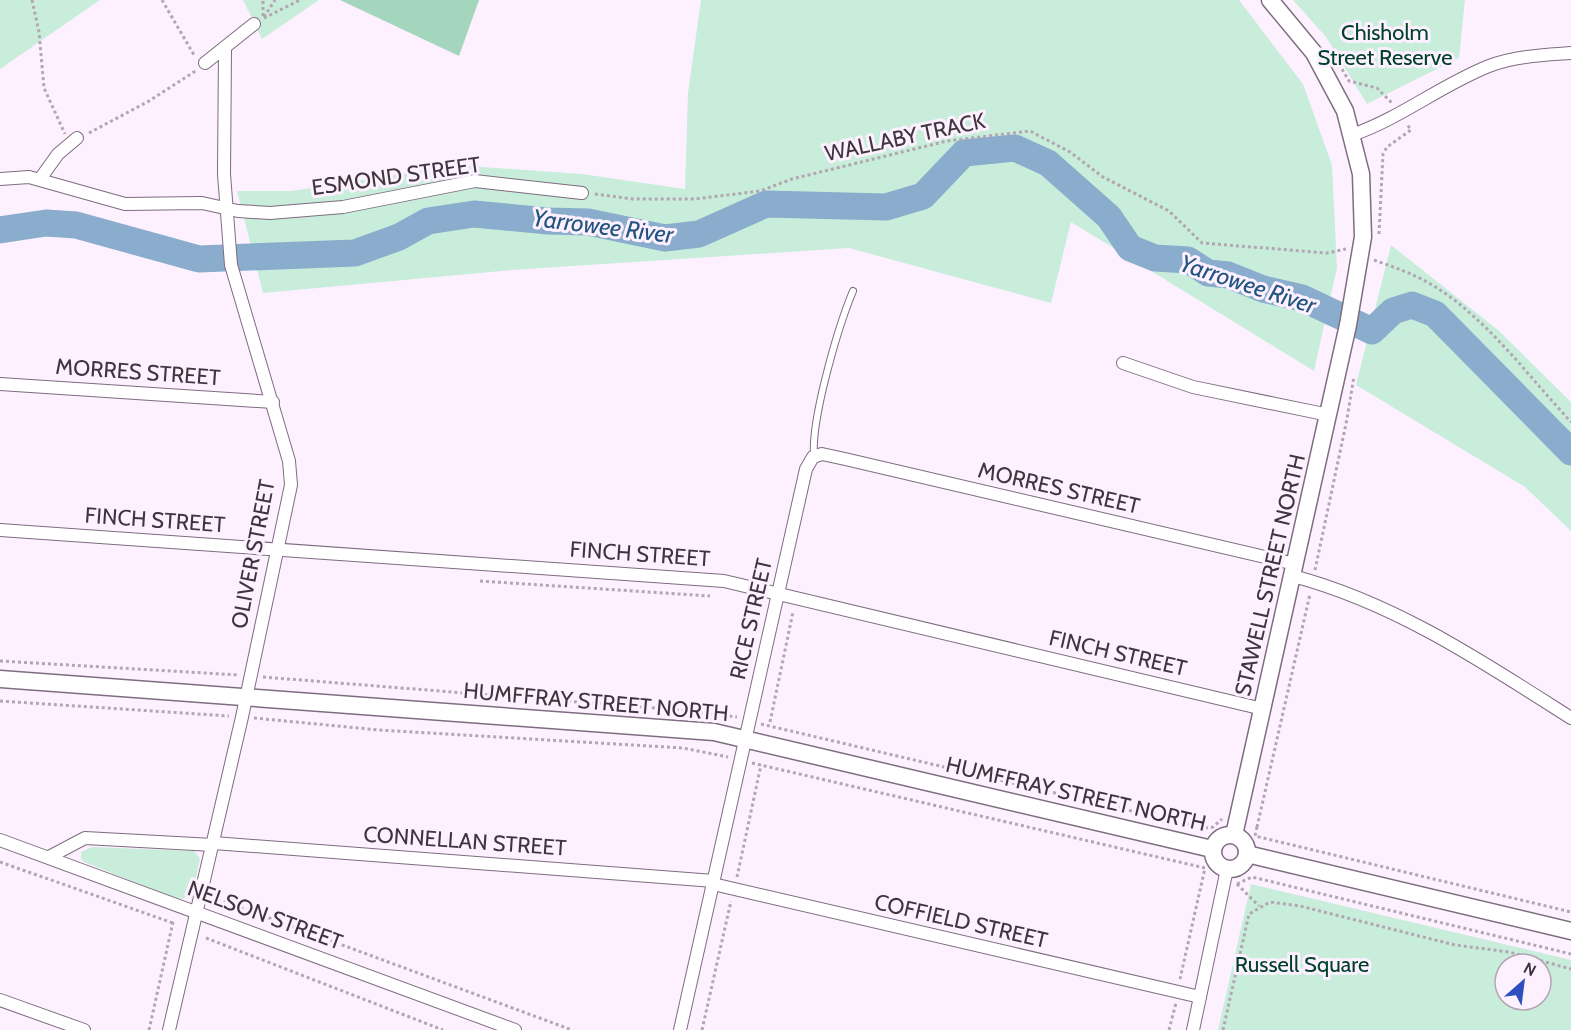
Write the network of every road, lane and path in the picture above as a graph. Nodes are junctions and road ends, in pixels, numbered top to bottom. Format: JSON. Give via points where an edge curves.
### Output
{"nodes":[{"id":1,"x":32,"y":0,"type":"edge"},
{"id":2,"x":162,"y":0,"type":"edge"},
{"id":3,"x":263,"y":0,"type":"edge"},
{"id":4,"x":275,"y":0,"type":"edge"},
{"id":5,"x":300,"y":0,"type":"edge"},
{"id":6,"x":1270,"y":0,"type":"edge"},
{"id":7,"x":259,"y":21,"type":"junction"},
{"id":8,"x":225,"y":49,"type":"junction"},
{"id":9,"x":1571,"y":53,"type":"edge"},
{"id":10,"x":203,"y":65,"type":"junction"},
{"id":11,"x":1349,"y":81,"type":"dead end"},
{"id":12,"x":1400,"y":115,"type":"junction"},
{"id":13,"x":1352,"y":135,"type":"junction"},
{"id":14,"x":74,"y":140,"type":"junction"},
{"id":15,"x":0,"y":179,"type":"edge"},
{"id":16,"x":40,"y":179,"type":"junction"},
{"id":17,"x":582,"y":193,"type":"joint"},
{"id":18,"x":225,"y":208,"type":"junction"},
{"id":19,"x":1379,"y":237,"type":"dead end"},
{"id":20,"x":1371,"y":256,"type":"junction"},
{"id":21,"x":853,"y":291,"type":"dead end"},
{"id":22,"x":1123,"y":363,"type":"dead end"},
{"id":23,"x":0,"y":384,"type":"edge"},
{"id":24,"x":273,"y":402,"type":"junction"},
{"id":25,"x":1329,"y":415,"type":"junction"},
{"id":26,"x":1571,"y":422,"type":"edge"},
{"id":27,"x":814,"y":456,"type":"junction"},
{"id":28,"x":0,"y":530,"type":"edge"},
{"id":29,"x":278,"y":550,"type":"junction"},
{"id":30,"x":1294,"y":570,"type":"junction"},
{"id":31,"x":480,"y":580,"type":"dead end"},
{"id":32,"x":777,"y":594,"type":"junction"},
{"id":33,"x":710,"y":596,"type":"dead end"},
{"id":34,"x":793,"y":612,"type":"dead end"},
{"id":35,"x":0,"y":661,"type":"edge"},
{"id":36,"x":251,"y":676,"type":"junction"},
{"id":37,"x":0,"y":679,"type":"edge"},
{"id":38,"x":246,"y":697,"type":"junction"},
{"id":39,"x":0,"y":701,"type":"edge"},
{"id":40,"x":1263,"y":709,"type":"junction"},
{"id":41,"x":242,"y":717,"type":"junction"},
{"id":42,"x":736,"y":717,"type":"dead end"},
{"id":43,"x":1571,"y":718,"type":"edge"},
{"id":44,"x":760,"y":723,"type":"dead end"},
{"id":45,"x":770,"y":723,"type":"dead end"},
{"id":46,"x":746,"y":739,"type":"junction"},
{"id":47,"x":741,"y":760,"type":"junction"},
{"id":48,"x":761,"y":765,"type":"junction"},
{"id":49,"x":1236,"y":829,"type":"junction"},
{"id":50,"x":0,"y":840,"type":"edge"},
{"id":51,"x":213,"y":844,"type":"junction"},
{"id":52,"x":1212,"y":849,"type":"junction"},
{"id":53,"x":1247,"y":854,"type":"junction"},
{"id":54,"x":49,"y":857,"type":"junction"},
{"id":55,"x":0,"y":862,"type":"edge"},
{"id":56,"x":1203,"y":876,"type":"junction"},
{"id":57,"x":1229,"y":878,"type":"junction"},
{"id":58,"x":713,"y":883,"type":"junction"},
{"id":59,"x":734,"y":889,"type":"junction"},
{"id":60,"x":218,"y":899,"type":"dead end"},
{"id":61,"x":1259,"y":906,"type":"junction"},
{"id":62,"x":1571,"y":912,"type":"edge"},
{"id":63,"x":197,"y":913,"type":"junction"},
{"id":64,"x":175,"y":914,"type":"dead end"},
{"id":65,"x":173,"y":923,"type":"junction"},
{"id":66,"x":1571,"y":931,"type":"edge"},
{"id":67,"x":206,"y":938,"type":"dead end"},
{"id":68,"x":1571,"y":954,"type":"edge"},
{"id":69,"x":1571,"y":969,"type":"edge"},
{"id":70,"x":1178,"y":993,"type":"junction"},
{"id":71,"x":1200,"y":997,"type":"junction"},
{"id":72,"x":0,"y":1000,"type":"edge"},
{"id":73,"x":84,"y":1030,"type":"edge"},
{"id":74,"x":149,"y":1030,"type":"edge"},
{"id":75,"x":170,"y":1030,"type":"edge"},
{"id":76,"x":442,"y":1030,"type":"edge"},
{"id":77,"x":515,"y":1030,"type":"edge"},
{"id":78,"x":572,"y":1030,"type":"edge"},
{"id":79,"x":680,"y":1030,"type":"edge"},
{"id":80,"x":702,"y":1030,"type":"edge"},
{"id":81,"x":1169,"y":1030,"type":"edge"},
{"id":82,"x":1193,"y":1030,"type":"edge"},
{"id":83,"x":1223,"y":1030,"type":"edge"}],
"edges":[{"from":1,"to":14,"type":"path","via":[[44,88]]},
{"from":2,"to":10,"type":"path"},
{"from":3,"to":7,"type":"path"},
{"from":4,"to":7,"type":"path"},
{"from":5,"to":7,"type":"path"},
{"from":6,"to":13,"type":"street","name":"STAWELL STREET NORTH","via":[[1314,53],[1337,93]]},
{"from":7,"to":8,"type":"street"},
{"from":8,"to":10,"type":"street"},
{"from":8,"to":18,"type":"street","name":"OLIVER STREET"},
{"from":9,"to":12,"type":"street","via":[[1491,65]]},
{"from":10,"to":14,"type":"path","via":[[100,129]]},
{"from":11,"to":12,"type":"path","via":[[1380,90]]},
{"from":12,"to":13,"type":"street"},
{"from":12,"to":19,"type":"path","via":[[1411,130],[1383,154]]},
{"from":13,"to":20,"type":"street","name":"STAWELL STREET NORTH"},
{"from":14,"to":16,"type":"street"},
{"from":15,"to":16,"type":"street","name":"ESMOND STREET"},
{"from":16,"to":18,"type":"street","name":"ESMOND STREET","via":[[125,204],[202,203]]},
{"from":17,"to":18,"type":"street","name":"ESMOND STREET","via":[[475,182],[343,207],[270,213]]},
{"from":17,"to":20,"type":"path","name":"WALLABY TRACK","via":[[633,199],[695,199],[760,191],[792,179],[947,141],[1030,131],[1070,152],[1103,177],[1168,211],[1202,243],[1327,253],[1351,249]]},
{"from":18,"to":24,"type":"street","name":"OLIVER STREET","via":[[231,265]]},
{"from":20,"to":25,"type":"street","name":"STAWELL STREET NORTH","via":[[1354,297]]},
{"from":20,"to":26,"type":"path","name":"WALLABY TRACK","via":[[1422,279],[1458,302]]},
{"from":21,"to":27,"type":"lane","name":"RICE STREET","via":[[826,384]]},
{"from":22,"to":25,"type":"street","via":[[1193,387]]},
{"from":23,"to":24,"type":"street","name":"MORRES STREET"},
{"from":24,"to":29,"type":"street","name":"OLIVER STREET","via":[[291,474]]},
{"from":25,"to":30,"type":"street","name":"STAWELL STREET NORTH"},
{"from":27,"to":30,"type":"street","name":"MORRES STREET","via":[[836,457]]},
{"from":27,"to":32,"type":"street","name":"RICE STREET","via":[[806,469]]},
{"from":28,"to":29,"type":"street","name":"FINCH STREET"},
{"from":29,"to":32,"type":"street","name":"FINCH STREET","via":[[724,581]]},
{"from":29,"to":36,"type":"street","name":"OLIVER STREET"},
{"from":30,"to":40,"type":"street","name":"STAWELL STREET NORTH"},
{"from":30,"to":43,"type":"street","name":"MORRES STREET","via":[[1391,611],[1495,669]]},
{"from":31,"to":33,"type":"path"},
{"from":32,"to":40,"type":"street","name":"FINCH STREET"},
{"from":32,"to":46,"type":"street","name":"RICE STREET"},
{"from":34,"to":45,"type":"path"},
{"from":35,"to":36,"type":"path"},
{"from":36,"to":38,"type":"street","name":"OLIVER STREET"},
{"from":36,"to":42,"type":"path"},
{"from":37,"to":38,"type":"street","name":"HUMFFRAY STREET NORTH"},
{"from":38,"to":41,"type":"street","name":"OLIVER STREET"},
{"from":38,"to":46,"type":"street","name":"HUMFFRAY STREET NORTH","via":[[677,728]]},
{"from":39,"to":41,"type":"path"},
{"from":40,"to":49,"type":"street","name":"STAWELL STREET NORTH"},
{"from":41,"to":47,"type":"path","via":[[683,748]]},
{"from":41,"to":51,"type":"street","name":"OLIVER STREET"},
{"from":44,"to":49,"type":"path","via":[[1204,828],[1213,827],[1221,819]]},
{"from":46,"to":47,"type":"street","name":"RICE STREET"},
{"from":46,"to":52,"type":"street","name":"HUMFFRAY STREET NORTH"},
{"from":47,"to":48,"type":"path"},
{"from":47,"to":58,"type":"street","name":"RICE STREET"},
{"from":48,"to":56,"type":"path","via":[[1205,868]]},
{"from":48,"to":59,"type":"path"},
{"from":49,"to":52,"type":"street","via":[[1220,837]]},
{"from":49,"to":53,"type":"street"},
{"from":49,"to":62,"type":"path","via":[[1257,827],[1255,836]]},
{"from":50,"to":54,"type":"street","name":"NELSON STREET"},
{"from":51,"to":54,"type":"street","name":"CONNELLAN STREET","via":[[85,838]]},
{"from":51,"to":58,"type":"street","name":"CONNELLAN STREET"},
{"from":51,"to":63,"type":"street","name":"OLIVER STREET"},
{"from":52,"to":57,"type":"street","via":[[1215,861]]},
{"from":53,"to":57,"type":"street"},
{"from":53,"to":66,"type":"street"},
{"from":54,"to":63,"type":"street","name":"NELSON STREET"},
{"from":55,"to":65,"type":"path"},
{"from":56,"to":57,"type":"path"},
{"from":56,"to":70,"type":"path"},
{"from":57,"to":61,"type":"path"},
{"from":57,"to":68,"type":"path","via":[[1252,877]]},
{"from":57,"to":71,"type":"street"},
{"from":58,"to":59,"type":"street","name":"COFFIELD STREET"},
{"from":58,"to":79,"type":"street","name":"RICE STREET"},
{"from":59,"to":70,"type":"street","name":"COFFIELD STREET"},
{"from":59,"to":80,"type":"path"},
{"from":60,"to":78,"type":"path"},
{"from":61,"to":69,"type":"path","via":[[1270,902],[1300,906]]},
{"from":61,"to":83,"type":"path","via":[[1249,914]]},
{"from":63,"to":75,"type":"street","name":"OLIVER STREET"},
{"from":63,"to":77,"type":"street","name":"NELSON STREET"},
{"from":64,"to":65,"type":"path"},
{"from":65,"to":74,"type":"path"},
{"from":67,"to":76,"type":"path"},
{"from":70,"to":71,"type":"street","name":"COFFIELD STREET"},
{"from":70,"to":81,"type":"path"},
{"from":71,"to":82,"type":"street"},
{"from":72,"to":73,"type":"street"}]}
